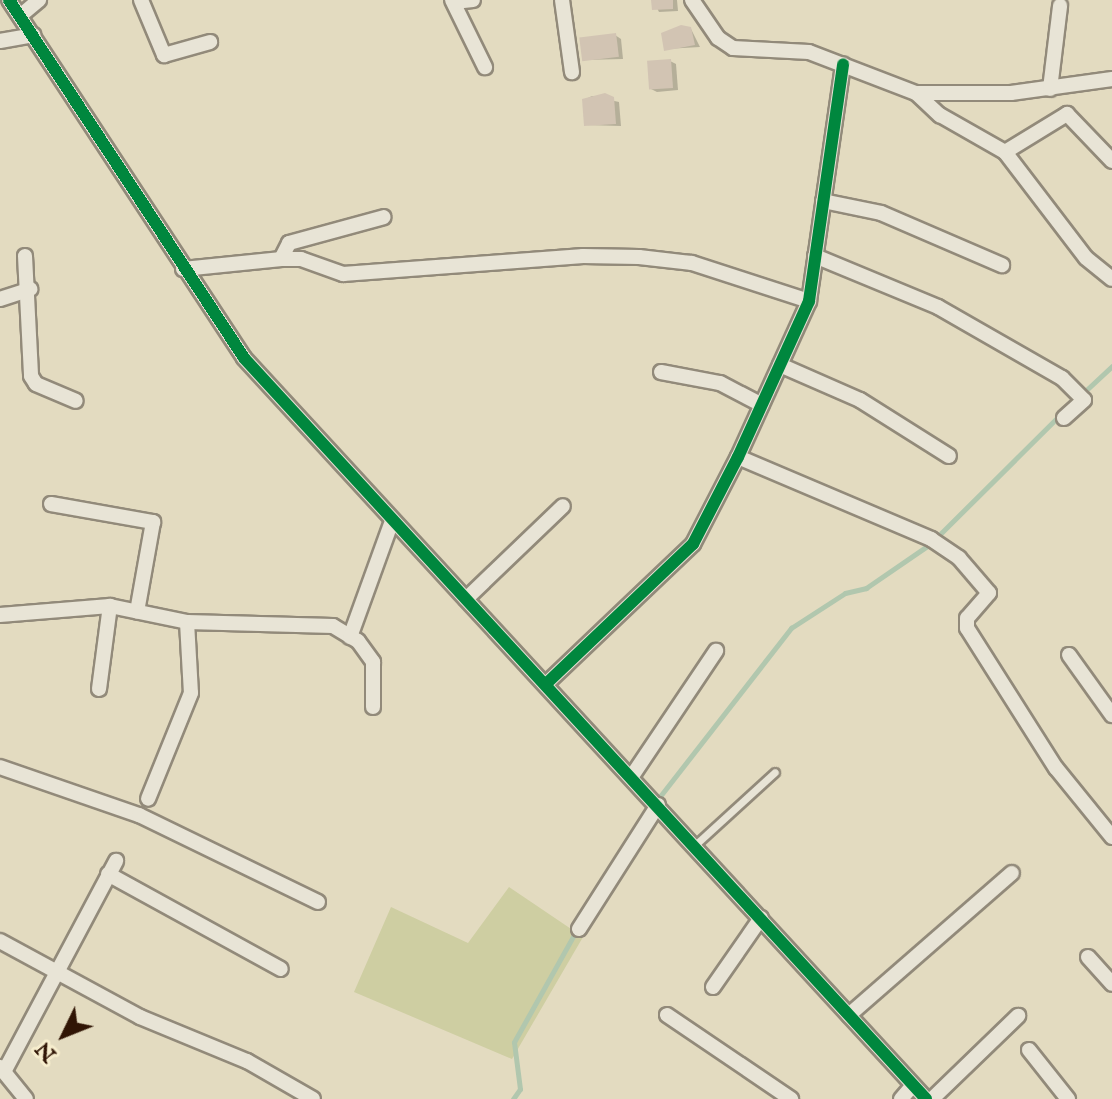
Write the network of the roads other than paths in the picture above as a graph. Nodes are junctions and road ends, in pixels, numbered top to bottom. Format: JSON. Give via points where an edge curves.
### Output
{"nodes":[{"id":1,"x":9,"y":0,"type":"edge"},
{"id":2,"x":39,"y":0,"type":"edge"},
{"id":3,"x":141,"y":0,"type":"edge"},
{"id":4,"x":473,"y":0,"type":"edge"},
{"id":5,"x":562,"y":0,"type":"edge"},
{"id":6,"x":692,"y":0,"type":"edge"},
{"id":7,"x":453,"y":1,"type":"edge"},
{"id":8,"x":1060,"y":6,"type":"dead end"},
{"id":9,"x":20,"y":16,"type":"junction"},
{"id":10,"x":33,"y":35,"type":"junction"},
{"id":11,"x":0,"y":41,"type":"edge"},
{"id":12,"x":210,"y":42,"type":"dead end"},
{"id":13,"x":843,"y":64,"type":"junction"},
{"id":14,"x":485,"y":67,"type":"dead end"},
{"id":15,"x":572,"y":72,"type":"dead end"},
{"id":16,"x":1112,"y":79,"type":"edge"},
{"id":17,"x":1050,"y":89,"type":"junction"},
{"id":18,"x":916,"y":93,"type":"junction"},
{"id":19,"x":1005,"y":152,"type":"junction"},
{"id":20,"x":1112,"y":161,"type":"edge"},
{"id":21,"x":823,"y":201,"type":"junction"},
{"id":22,"x":384,"y":217,"type":"dead end"},
{"id":23,"x":25,"y":256,"type":"dead end"},
{"id":24,"x":815,"y":256,"type":"junction"},
{"id":25,"x":281,"y":259,"type":"junction"},
{"id":26,"x":1002,"y":265,"type":"dead end"},
{"id":27,"x":183,"y":269,"type":"junction"},
{"id":28,"x":1112,"y":279,"type":"edge"},
{"id":29,"x":30,"y":289,"type":"junction"},
{"id":30,"x":0,"y":299,"type":"edge"},
{"id":31,"x":809,"y":301,"type":"junction"},
{"id":32,"x":780,"y":365,"type":"junction"},
{"id":33,"x":661,"y":372,"type":"dead end"},
{"id":34,"x":76,"y":401,"type":"dead end"},
{"id":35,"x":762,"y":405,"type":"junction"},
{"id":36,"x":1064,"y":418,"type":"dead end"},
{"id":37,"x":949,"y":456,"type":"dead end"},
{"id":38,"x":738,"y":457,"type":"junction"},
{"id":39,"x":51,"y":504,"type":"dead end"},
{"id":40,"x":563,"y":506,"type":"dead end"},
{"id":41,"x":392,"y":521,"type":"junction"},
{"id":42,"x":466,"y":599,"type":"junction"},
{"id":43,"x":110,"y":606,"type":"junction"},
{"id":44,"x":137,"y":612,"type":"junction"},
{"id":45,"x":0,"y":615,"type":"edge"},
{"id":46,"x":187,"y":622,"type":"junction"},
{"id":47,"x":350,"y":637,"type":"junction"},
{"id":48,"x":716,"y":651,"type":"dead end"},
{"id":49,"x":1069,"y":655,"type":"dead end"},
{"id":50,"x":547,"y":683,"type":"junction"},
{"id":51,"x":99,"y":689,"type":"dead end"},
{"id":52,"x":373,"y":707,"type":"dead end"},
{"id":53,"x":1112,"y":715,"type":"edge"},
{"id":54,"x":0,"y":767,"type":"edge"},
{"id":55,"x":775,"y":772,"type":"dead end"},
{"id":56,"x":632,"y":776,"type":"junction"},
{"id":57,"x":148,"y":799,"type":"dead end"},
{"id":58,"x":658,"y":805,"type":"junction"},
{"id":59,"x":1112,"y":837,"type":"edge"},
{"id":60,"x":695,"y":845,"type":"junction"},
{"id":61,"x":116,"y":861,"type":"dead end"},
{"id":62,"x":1012,"y":873,"type":"dead end"},
{"id":63,"x":108,"y":874,"type":"junction"},
{"id":64,"x":318,"y":902,"type":"dead end"},
{"id":65,"x":761,"y":918,"type":"junction"},
{"id":66,"x":579,"y":929,"type":"dead end"},
{"id":67,"x":0,"y":941,"type":"edge"},
{"id":68,"x":1088,"y":957,"type":"dead end"},
{"id":69,"x":281,"y":969,"type":"dead end"},
{"id":70,"x":57,"y":971,"type":"junction"},
{"id":71,"x":1112,"y":984,"type":"edge"},
{"id":72,"x":713,"y":987,"type":"dead end"},
{"id":73,"x":667,"y":1015,"type":"dead end"},
{"id":74,"x":849,"y":1015,"type":"junction"},
{"id":75,"x":1018,"y":1016,"type":"dead end"},
{"id":76,"x":1029,"y":1050,"type":"dead end"},
{"id":77,"x":3,"y":1068,"type":"edge"},
{"id":78,"x":913,"y":1085,"type":"junction"},
{"id":79,"x":26,"y":1099,"type":"edge"},
{"id":80,"x":313,"y":1099,"type":"edge"},
{"id":81,"x":791,"y":1099,"type":"edge"},
{"id":82,"x":901,"y":1099,"type":"edge"},
{"id":83,"x":926,"y":1099,"type":"edge"},
{"id":84,"x":932,"y":1099,"type":"edge"},
{"id":85,"x":1068,"y":1099,"type":"edge"}],
"edges":[{"from":1,"to":9,"type":"street"},
{"from":2,"to":9,"type":"street"},
{"from":3,"to":12,"type":"street","via":[[164,55]]},
{"from":4,"to":7,"type":"street"},
{"from":5,"to":15,"type":"street"},
{"from":6,"to":13,"type":"street","via":[[718,38],[733,48],[809,52]]},
{"from":7,"to":14,"type":"street"},
{"from":8,"to":17,"type":"street"},
{"from":9,"to":10,"type":"street"},
{"from":10,"to":11,"type":"street"},
{"from":10,"to":27,"type":"street"},
{"from":13,"to":18,"type":"street"},
{"from":13,"to":21,"type":"street"},
{"from":16,"to":17,"type":"street"},
{"from":17,"to":18,"type":"street"},
{"from":18,"to":19,"type":"street","via":[[940,115]]},
{"from":19,"to":20,"type":"street","via":[[1067,114]]},
{"from":19,"to":28,"type":"street","via":[[1086,258]]},
{"from":21,"to":24,"type":"street"},
{"from":21,"to":26,"type":"street","via":[[881,213]]},
{"from":22,"to":25,"type":"street","via":[[289,243]]},
{"from":23,"to":29,"type":"street"},
{"from":24,"to":31,"type":"street"},
{"from":24,"to":36,"type":"street","via":[[938,307],[1062,378],[1080,397]]},
{"from":25,"to":27,"type":"street"},
{"from":25,"to":31,"type":"street","via":[[301,259],[343,274],[583,256],[639,257],[692,263]]},
{"from":27,"to":41,"type":"street","via":[[253,369]]},
{"from":29,"to":30,"type":"street"},
{"from":29,"to":34,"type":"street","via":[[31,376],[36,384]]},
{"from":31,"to":32,"type":"street"},
{"from":32,"to":35,"type":"street"},
{"from":32,"to":37,"type":"street","via":[[860,400]]},
{"from":33,"to":35,"type":"street","via":[[720,383]]},
{"from":35,"to":38,"type":"street"},
{"from":38,"to":50,"type":"street","via":[[693,544]]},
{"from":38,"to":59,"type":"street","via":[[934,542],[959,558],[988,588],[987,598],[967,618],[967,628],[1056,768]]},
{"from":39,"to":44,"type":"street","via":[[153,522]]},
{"from":40,"to":42,"type":"street"},
{"from":41,"to":42,"type":"street"},
{"from":41,"to":47,"type":"street"},
{"from":42,"to":50,"type":"street"},
{"from":43,"to":44,"type":"street"},
{"from":43,"to":45,"type":"street"},
{"from":43,"to":51,"type":"street"},
{"from":44,"to":46,"type":"street"},
{"from":46,"to":47,"type":"street","via":[[333,626]]},
{"from":46,"to":57,"type":"street","via":[[191,693]]},
{"from":47,"to":52,"type":"street","via":[[373,662]]},
{"from":48,"to":56,"type":"street"},
{"from":49,"to":53,"type":"street"},
{"from":50,"to":56,"type":"street"},
{"from":54,"to":64,"type":"street","via":[[139,815]]},
{"from":55,"to":60,"type":"lane"},
{"from":56,"to":58,"type":"street"},
{"from":58,"to":60,"type":"street"},
{"from":58,"to":66,"type":"street"},
{"from":60,"to":65,"type":"street"},
{"from":61,"to":63,"type":"street"},
{"from":62,"to":74,"type":"street"},
{"from":63,"to":69,"type":"street"},
{"from":63,"to":70,"type":"street"},
{"from":65,"to":72,"type":"street"},
{"from":65,"to":74,"type":"street"},
{"from":67,"to":70,"type":"street"},
{"from":68,"to":71,"type":"street"},
{"from":70,"to":77,"type":"street"},
{"from":70,"to":80,"type":"street","via":[[140,1017],[247,1061]]},
{"from":73,"to":81,"type":"street"},
{"from":74,"to":78,"type":"street"},
{"from":75,"to":84,"type":"street"},
{"from":76,"to":85,"type":"street"},
{"from":77,"to":79,"type":"street"},
{"from":78,"to":82,"type":"street"},
{"from":78,"to":83,"type":"street"}]}
